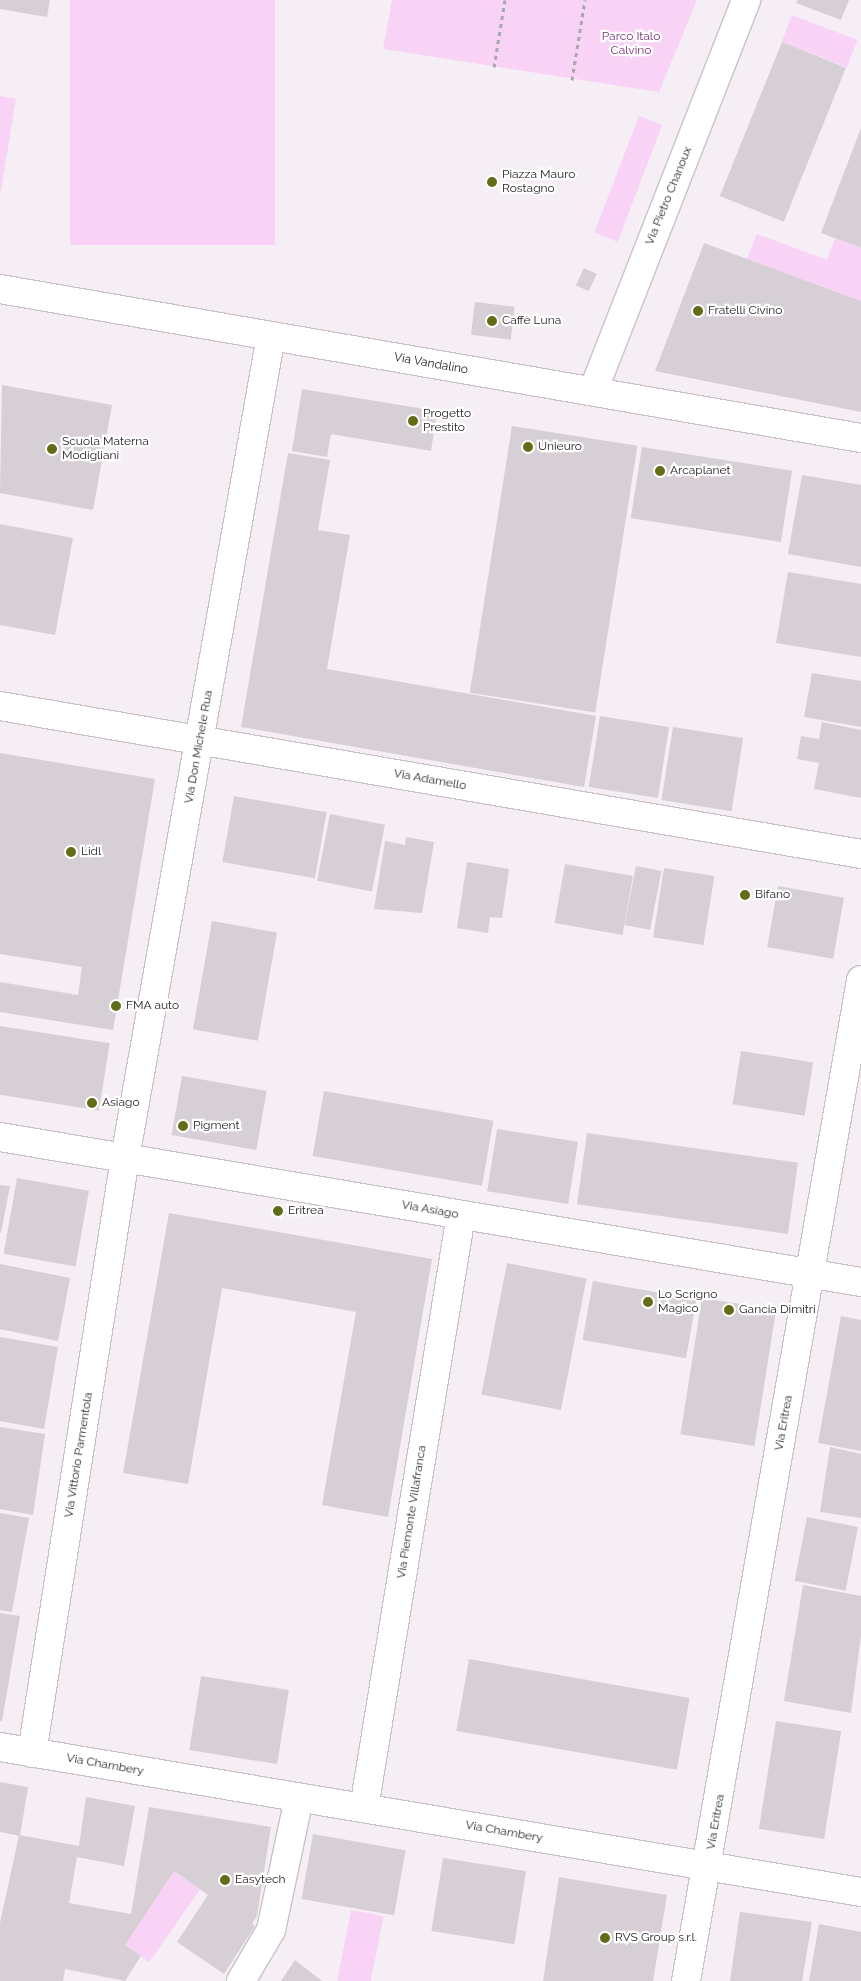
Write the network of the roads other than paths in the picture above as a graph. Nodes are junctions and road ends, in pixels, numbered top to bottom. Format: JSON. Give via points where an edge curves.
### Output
{"nodes":[{"id":1,"x":746,"y":0,"type":"edge"},
{"id":2,"x":0,"y":289,"type":"edge"},
{"id":3,"x":271,"y":336,"type":"junction"},
{"id":4,"x":593,"y":391,"type":"junction"},
{"id":5,"x":861,"y":438,"type":"edge"},
{"id":6,"x":0,"y":706,"type":"edge"},
{"id":7,"x":200,"y":741,"type":"junction"},
{"id":8,"x":861,"y":854,"type":"edge"},
{"id":9,"x":861,"y":980,"type":"edge"},
{"id":10,"x":0,"y":1137,"type":"edge"},
{"id":11,"x":126,"y":1158,"type":"junction"},
{"id":12,"x":461,"y":1215,"type":"junction"},
{"id":13,"x":810,"y":1273,"type":"junction"},
{"id":14,"x":861,"y":1282,"type":"edge"},
{"id":15,"x":0,"y":1747,"type":"edge"},
{"id":16,"x":32,"y":1753,"type":"junction"},
{"id":17,"x":299,"y":1798,"type":"junction"},
{"id":18,"x":364,"y":1808,"type":"junction"},
{"id":19,"x":708,"y":1866,"type":"junction"},
{"id":20,"x":861,"y":1892,"type":"edge"},
{"id":21,"x":241,"y":1981,"type":"edge"},
{"id":22,"x":686,"y":1981,"type":"edge"}],
"edges":[{"from":1,"to":4,"type":"street","name":"Via Pietro Chanoux"},
{"from":2,"to":3,"type":"street","name":"Via Vandalino"},
{"from":3,"to":4,"type":"street","name":"Via Vandalino"},
{"from":3,"to":7,"type":"street","name":"Via Don Michele Rua"},
{"from":4,"to":5,"type":"street","name":"Via Vandalino"},
{"from":6,"to":7,"type":"street","name":"Via Adamello"},
{"from":7,"to":8,"type":"street","name":"Via Adamello"},
{"from":7,"to":11,"type":"street","name":"Via Don Michele Rua"},
{"from":9,"to":13,"type":"street","name":"Via Eritrea"},
{"from":10,"to":11,"type":"street","name":"Via Asiago"},
{"from":11,"to":12,"type":"street","name":"Via Asiago"},
{"from":11,"to":16,"type":"street","name":"Via Vittorio Parmentola"},
{"from":12,"to":13,"type":"street","name":"Via Asiago"},
{"from":12,"to":18,"type":"street","name":"Via Piemonte Villafranca"},
{"from":13,"to":14,"type":"street","name":"Via Asiago"},
{"from":13,"to":19,"type":"street","name":"Via Eritrea"},
{"from":15,"to":16,"type":"street","name":"Via Chambery"},
{"from":16,"to":17,"type":"street","name":"Via Chambery"},
{"from":17,"to":18,"type":"street","name":"Via Chambery"},
{"from":17,"to":21,"type":"street","via":[[271,1930]]},
{"from":18,"to":19,"type":"street","name":"Via Chambery"},
{"from":19,"to":20,"type":"street","name":"Via Chambery"},
{"from":19,"to":22,"type":"street"}]}
